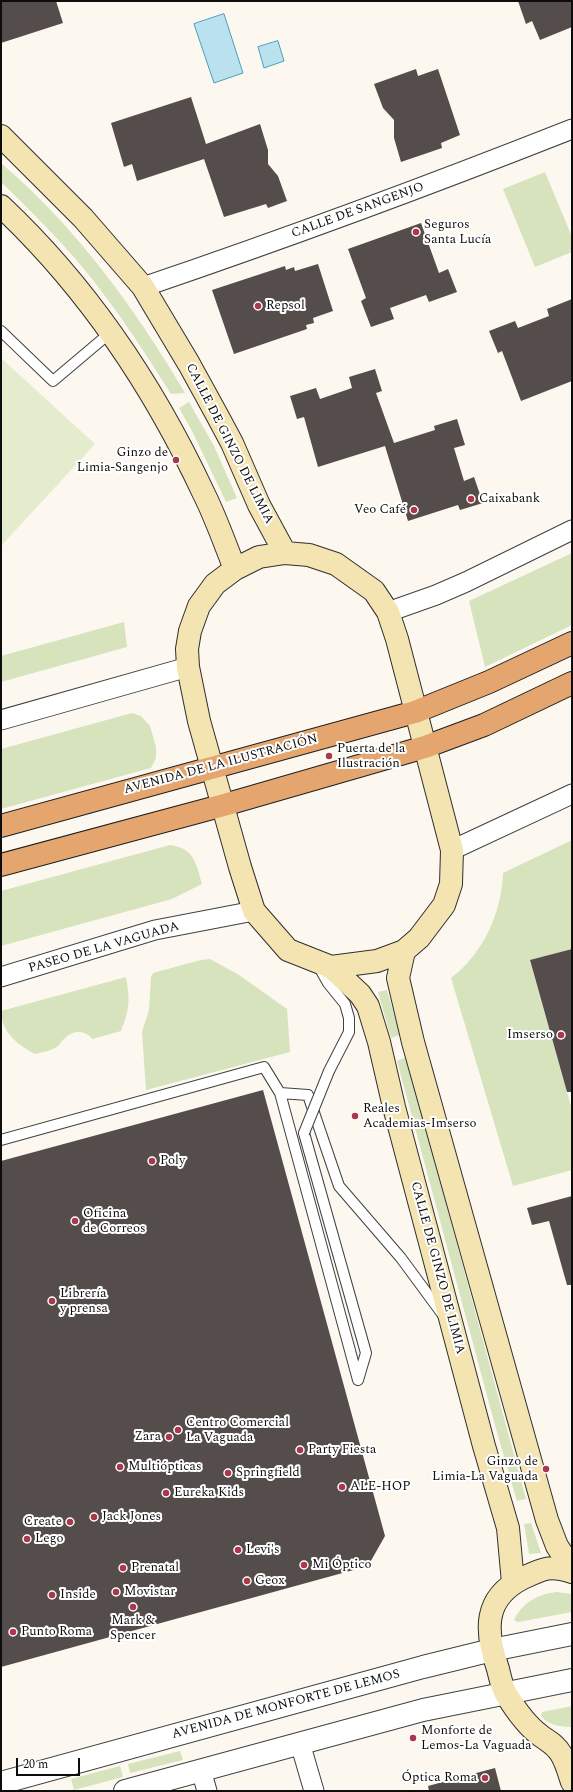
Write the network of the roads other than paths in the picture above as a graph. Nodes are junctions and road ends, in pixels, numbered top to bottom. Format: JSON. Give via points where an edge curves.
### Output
{"nodes":[{"id":1,"x":572,"y":129,"type":"edge"},
{"id":2,"x":1,"y":136,"type":"edge"},
{"id":3,"x":1,"y":206,"type":"edge"},
{"id":4,"x":143,"y":287,"type":"junction"},
{"id":5,"x":1,"y":330,"type":"edge"},
{"id":6,"x":111,"y":332,"type":"junction"},
{"id":7,"x":572,"y":530,"type":"edge"},
{"id":8,"x":285,"y":553,"type":"junction"},
{"id":9,"x":235,"y":569,"type":"junction"},
{"id":10,"x":388,"y":612,"type":"junction"},
{"id":11,"x":572,"y":643,"type":"edge"},
{"id":12,"x":188,"y":667,"type":"junction"},
{"id":13,"x":572,"y":684,"type":"edge"},
{"id":14,"x":415,"y":712,"type":"junction"},
{"id":15,"x":1,"y":720,"type":"edge"},
{"id":16,"x":425,"y":747,"type":"junction"},
{"id":17,"x":213,"y":768,"type":"junction"},
{"id":18,"x":572,"y":794,"type":"edge"},
{"id":19,"x":224,"y":805,"type":"junction"},
{"id":20,"x":1,"y":826,"type":"edge"},
{"id":21,"x":452,"y":850,"type":"junction"},
{"id":22,"x":1,"y":865,"type":"edge"},
{"id":23,"x":254,"y":911,"type":"junction"},
{"id":24,"x":404,"y":951,"type":"junction"},
{"id":25,"x":324,"y":964,"type":"junction"},
{"id":26,"x":1,"y":977,"type":"edge"},
{"id":27,"x":280,"y":1093,"type":"junction"},
{"id":28,"x":1,"y":1140,"type":"edge"},
{"id":29,"x":454,"y":1330,"type":"junction"},
{"id":30,"x":572,"y":1569,"type":"edge"},
{"id":31,"x":572,"y":1572,"type":"edge"},
{"id":32,"x":513,"y":1583,"type":"junction"},
{"id":33,"x":572,"y":1634,"type":"edge"},
{"id":34,"x":492,"y":1650,"type":"junction"},
{"id":35,"x":572,"y":1680,"type":"edge"},
{"id":36,"x":506,"y":1694,"type":"junction"},
{"id":37,"x":300,"y":1743,"type":"junction"},
{"id":38,"x":562,"y":1744,"type":"edge"},
{"id":39,"x":201,"y":1770,"type":"junction"},
{"id":40,"x":572,"y":1782,"type":"edge"},
{"id":41,"x":3,"y":1783,"type":"edge"},
{"id":42,"x":125,"y":1791,"type":"edge"},
{"id":43,"x":207,"y":1791,"type":"edge"},
{"id":44,"x":314,"y":1791,"type":"edge"}],
"edges":[{"from":1,"to":4,"type":"street","name":"CALLE DE SANGENJO","via":[[443,180],[250,251]]},
{"from":2,"to":4,"type":"main road","name":"CALLE DE GINZO DE LIMIA","via":[[83,218]]},
{"from":3,"to":6,"type":"main road","via":[[47,252]]},
{"from":4,"to":8,"type":"main road","name":"CALLE DE GINZO DE LIMIA","via":[[232,443],[259,505]]},
{"from":5,"to":6,"type":"lane","via":[[53,381]]},
{"from":6,"to":9,"type":"main road","via":[[143,380],[177,439],[210,506]]},
{"from":7,"to":10,"type":"street","via":[[436,595]]},
{"from":8,"to":9,"type":"main road","via":[[259,556]]},
{"from":8,"to":10,"type":"main road","via":[[309,555],[336,564],[374,591]]},
{"from":9,"to":12,"type":"main road","via":[[215,584],[200,606],[190,631]]},
{"from":10,"to":14,"type":"main road"},
{"from":11,"to":14,"type":"highway","name":"AVENIDA DE LA ILUSTRACIÓN","via":[[484,684]]},
{"from":12,"to":15,"type":"street"},
{"from":12,"to":17,"type":"main road"},
{"from":13,"to":16,"type":"highway","via":[[484,725]]},
{"from":14,"to":16,"type":"main road"},
{"from":14,"to":17,"type":"highway","name":"AVENIDA DE LA ILUSTRACIÓN"},
{"from":16,"to":19,"type":"highway"},
{"from":16,"to":21,"type":"main road"},
{"from":17,"to":19,"type":"main road"},
{"from":17,"to":20,"type":"highway","name":"AVENIDA DE LA ILUSTRACIÓN"},
{"from":18,"to":21,"type":"street"},
{"from":19,"to":22,"type":"highway"},
{"from":19,"to":23,"type":"main road"},
{"from":21,"to":24,"type":"main road","via":[[451,884],[444,905],[419,938]]},
{"from":23,"to":25,"type":"main road","via":[[288,950]]},
{"from":23,"to":26,"type":"street","name":"PASEO DE LA VAGUADA","via":[[154,930]]},
{"from":24,"to":25,"type":"main road","via":[[366,964]]},
{"from":24,"to":30,"type":"main road","via":[[398,978],[421,1071],[546,1520],[557,1546]]},
{"from":25,"to":27,"type":"lane","bridge":true,"via":[[328,983],[345,1004],[349,1032],[329,1071],[304,1133],[366,1353],[358,1380]]},
{"from":25,"to":29,"type":"main road","name":"CALLE DE GINZO DE LIMIA","via":[[360,994],[368,1006]]},
{"from":27,"to":28,"type":"lane","via":[[264,1067]]},
{"from":27,"to":29,"type":"lane","via":[[308,1095],[339,1186],[401,1258]]},
{"from":29,"to":32,"type":"main road","name":"CALLE DE GINZO DE LIMIA","via":[[508,1528]]},
{"from":31,"to":32,"type":"main road","via":[[556,1567],[538,1570]]},
{"from":32,"to":34,"type":"main road","via":[[498,1599],[490,1615]]},
{"from":33,"to":34,"type":"street","name":"AVENIDA DE MONFORTE DE LEMOS"},
{"from":34,"to":36,"type":"main road"},
{"from":34,"to":41,"type":"street","name":"AVENIDA DE MONFORTE DE LEMOS","via":[[423,1666]]},
{"from":35,"to":36,"type":"street"},
{"from":36,"to":37,"type":"street","via":[[423,1710]]},
{"from":36,"to":38,"type":"main road","via":[[541,1737]]},
{"from":37,"to":39,"type":"street"},
{"from":37,"to":44,"type":"street"},
{"from":38,"to":40,"type":"main road","via":[[561,1754]]},
{"from":39,"to":42,"type":"street"},
{"from":39,"to":43,"type":"street"}]}
